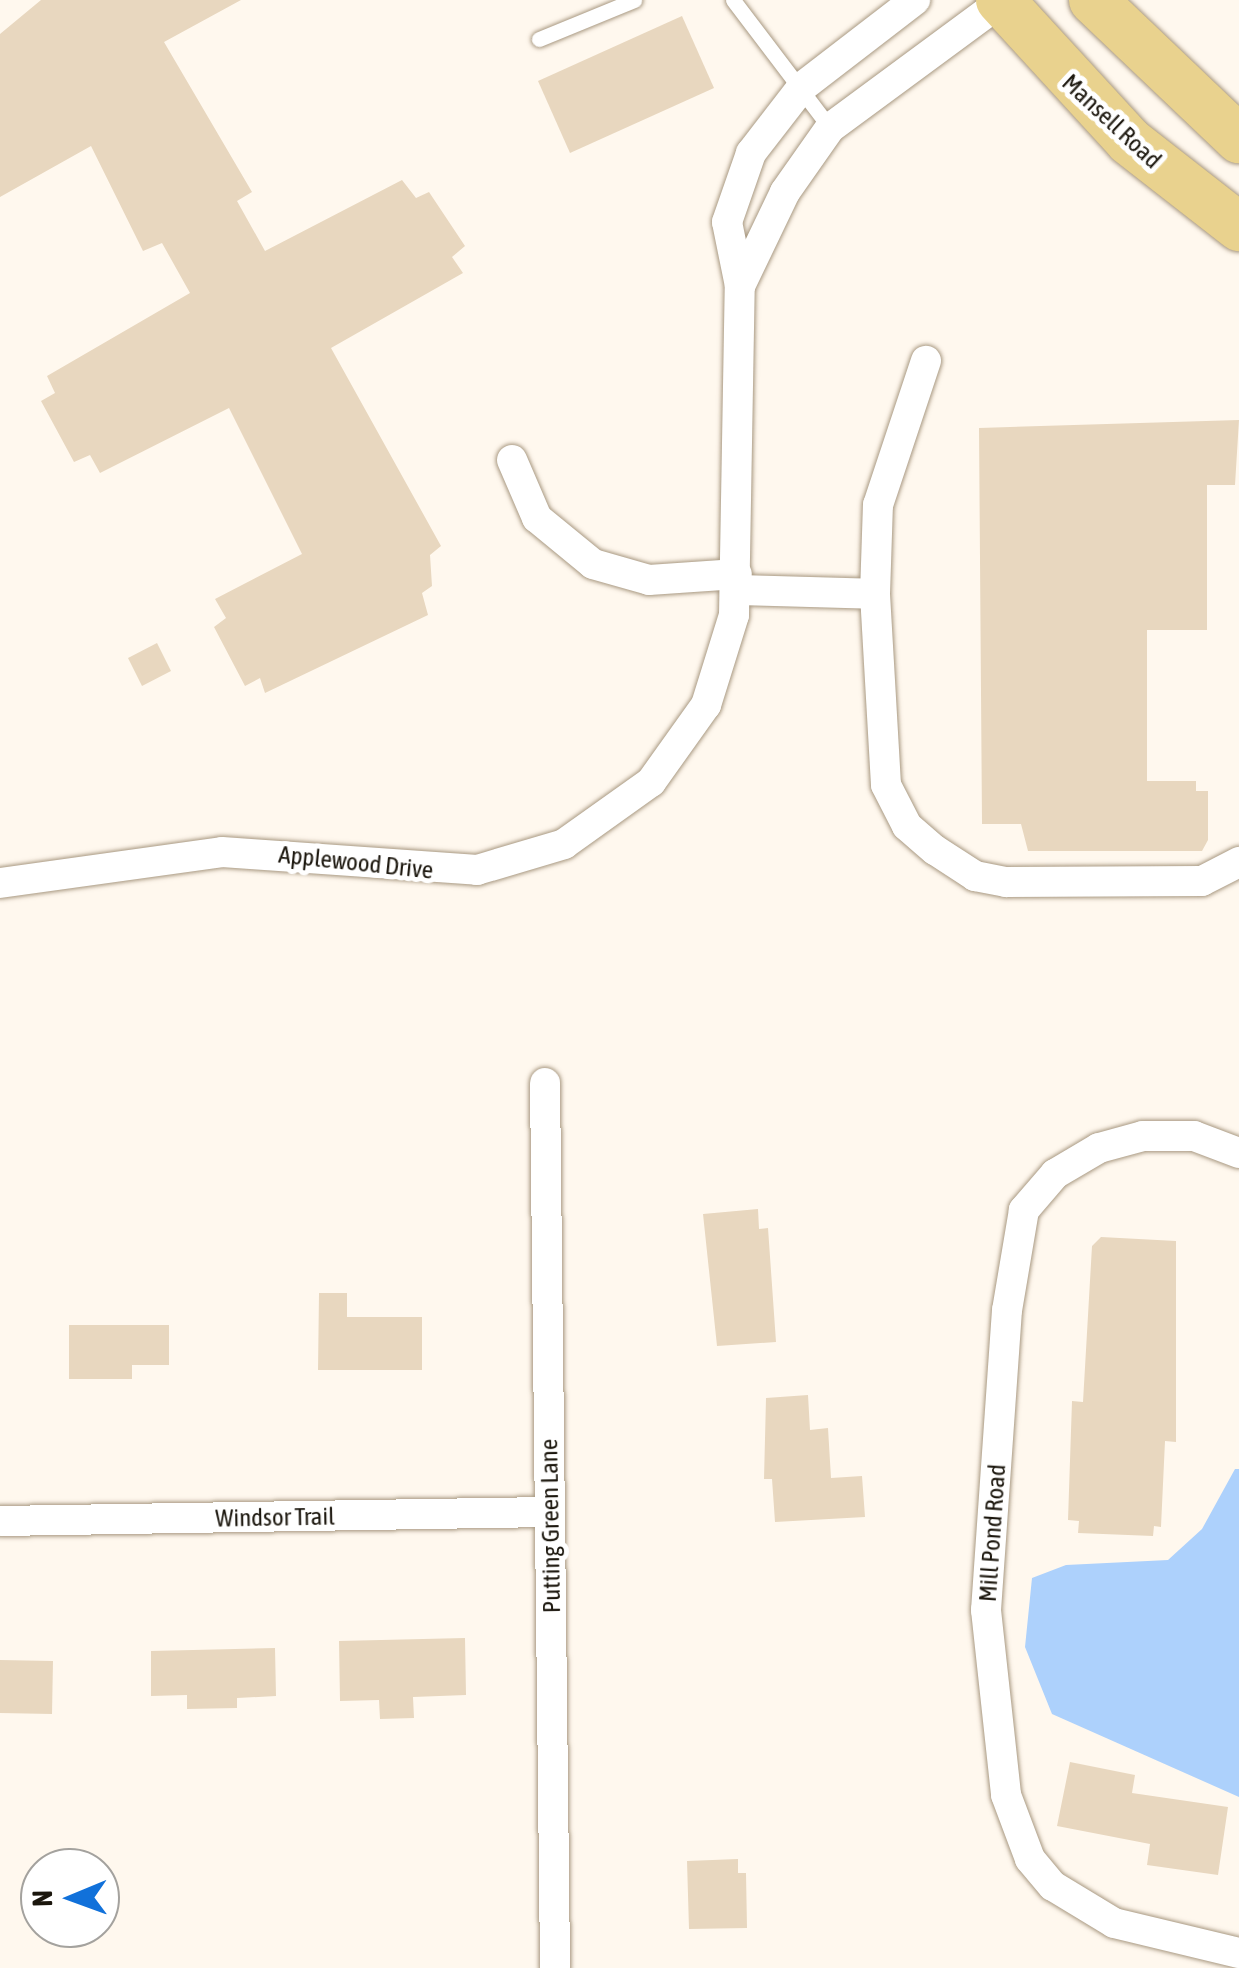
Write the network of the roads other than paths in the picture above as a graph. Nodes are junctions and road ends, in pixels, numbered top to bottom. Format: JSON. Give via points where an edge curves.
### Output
{"nodes":[{"id":1,"x":634,"y":0,"type":"edge"},
{"id":2,"x":733,"y":0,"type":"edge"},
{"id":3,"x":915,"y":0,"type":"edge"},
{"id":4,"x":1094,"y":0,"type":"edge"},
{"id":5,"x":1001,"y":1,"type":"edge"},
{"id":6,"x":539,"y":39,"type":"dead end"},
{"id":7,"x":798,"y":93,"type":"junction"},
{"id":8,"x":830,"y":128,"type":"junction"},
{"id":9,"x":1239,"y":139,"type":"edge"},
{"id":10,"x":1239,"y":227,"type":"edge"},
{"id":11,"x":740,"y":286,"type":"junction"},
{"id":12,"x":926,"y":362,"type":"dead end"},
{"id":13,"x":512,"y":460,"type":"dead end"},
{"id":14,"x":736,"y":582,"type":"junction"},
{"id":15,"x":876,"y":594,"type":"junction"},
{"id":16,"x":1239,"y":862,"type":"edge"},
{"id":17,"x":0,"y":883,"type":"edge"},
{"id":18,"x":545,"y":1083,"type":"dead end"},
{"id":19,"x":1239,"y":1152,"type":"edge"},
{"id":20,"x":550,"y":1512,"type":"junction"},
{"id":21,"x":0,"y":1521,"type":"edge"},
{"id":22,"x":1239,"y":1954,"type":"edge"},
{"id":23,"x":554,"y":1968,"type":"edge"}],
"edges":[{"from":1,"to":6,"type":"lane"},
{"from":2,"to":7,"type":"lane"},
{"from":3,"to":7,"type":"street","name":"Applewood Drive"},
{"from":4,"to":9,"type":"main road"},
{"from":5,"to":8,"type":"street","name":"Applewood Drive"},
{"from":5,"to":10,"type":"main road","name":"Mansell Road","via":[[1128,141]]},
{"from":7,"to":8,"type":"lane"},
{"from":7,"to":11,"type":"street","name":"Applewood Drive","via":[[752,153],[726,222]]},
{"from":8,"to":11,"type":"street","name":"Applewood Drive","via":[[785,192]]},
{"from":11,"to":14,"type":"street","name":"Applewood Drive"},
{"from":12,"to":15,"type":"street","via":[[878,505]]},
{"from":13,"to":14,"type":"street","via":[[537,518],[593,564],[649,580]]},
{"from":14,"to":15,"type":"street"},
{"from":14,"to":17,"type":"street","name":"Applewood Drive","via":[[722,666],[678,750],[612,816],[564,844],[477,870],[222,852]]},
{"from":15,"to":16,"type":"street","via":[[886,785],[907,826],[935,850],[975,876],[1006,882],[1202,880]]},
{"from":18,"to":20,"type":"street","name":"Putting Green Lane"},
{"from":19,"to":22,"type":"street","name":"Mill Pond Road","via":[[1194,1136],[1143,1136],[1099,1148],[1054,1174],[1024,1210],[1007,1310],[986,1610],[1006,1795],[1030,1859],[1053,1886],[1114,1923]]},
{"from":20,"to":21,"type":"street","name":"Windsor Trail"},
{"from":20,"to":23,"type":"street","name":"Putting Green Lane"}]}
